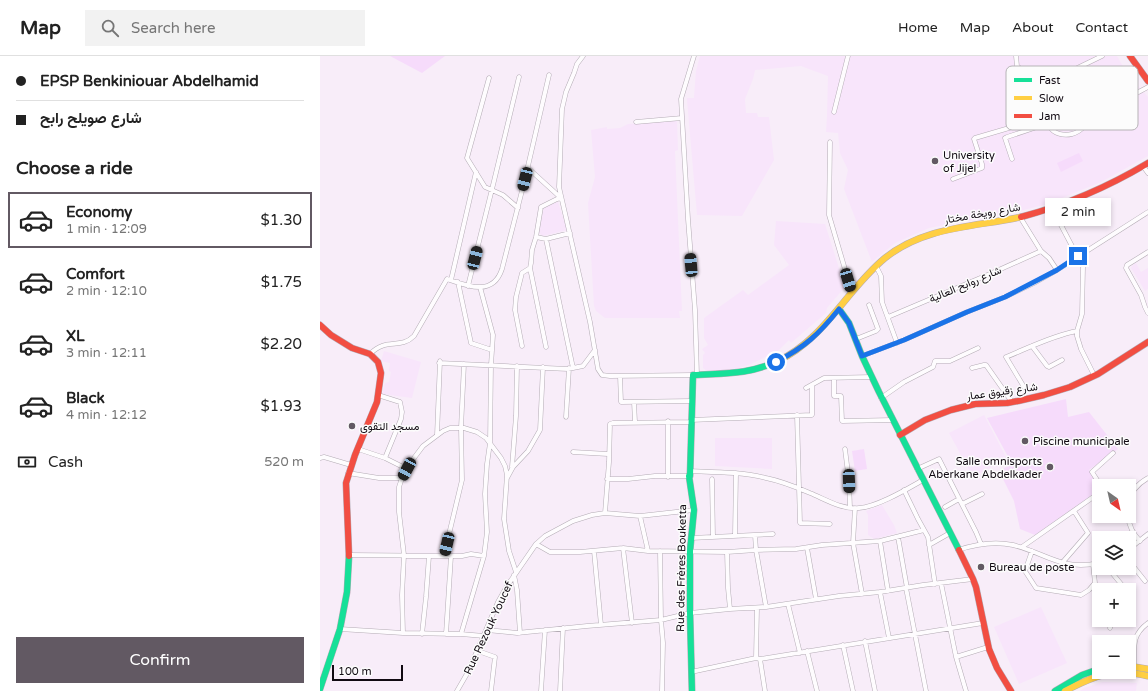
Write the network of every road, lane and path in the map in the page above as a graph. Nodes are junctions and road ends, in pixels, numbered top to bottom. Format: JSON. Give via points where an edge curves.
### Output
{"nodes":[{"id":1,"x":583,"y":56,"type":"edge"},
{"id":2,"x":694,"y":56,"type":"edge"},
{"id":3,"x":848,"y":56,"type":"edge"},
{"id":4,"x":1016,"y":56,"type":"edge"},
{"id":5,"x":1102,"y":56,"type":"edge"},
{"id":6,"x":1130,"y":56,"type":"edge"},
{"id":7,"x":1017,"y":66,"type":"edge"},
{"id":8,"x":1081,"y":66,"type":"edge"},
{"id":9,"x":1137,"y":66,"type":"edge"},
{"id":10,"x":1138,"y":67,"type":"edge"},
{"id":11,"x":548,"y":75,"type":"dead end"},
{"id":12,"x":519,"y":76,"type":"dead end"},
{"id":13,"x":488,"y":78,"type":"dead end"},
{"id":14,"x":1148,"y":81,"type":"edge"},
{"id":15,"x":1148,"y":87,"type":"edge"},
{"id":16,"x":1138,"y":93,"type":"edge"},
{"id":17,"x":834,"y":112,"type":"dead end"},
{"id":18,"x":682,"y":118,"type":"junction"},
{"id":19,"x":636,"y":122,"type":"dead end"},
{"id":20,"x":1006,"y":129,"type":"edge"},
{"id":21,"x":1026,"y":130,"type":"edge"},
{"id":22,"x":1052,"y":130,"type":"edge"},
{"id":23,"x":1079,"y":130,"type":"edge"},
{"id":24,"x":830,"y":142,"type":"dead end"},
{"id":25,"x":1012,"y":159,"type":"dead end"},
{"id":26,"x":1145,"y":164,"type":"edge"},
{"id":27,"x":528,"y":168,"type":"junction"},
{"id":28,"x":476,"y":172,"type":"junction"},
{"id":29,"x":1148,"y":173,"type":"edge"},
{"id":30,"x":953,"y":179,"type":"dead end"},
{"id":31,"x":492,"y":191,"type":"junction"},
{"id":32,"x":561,"y":198,"type":"junction"},
{"id":33,"x":518,"y":208,"type":"junction"},
{"id":34,"x":1052,"y":208,"type":"junction"},
{"id":35,"x":1148,"y":212,"type":"edge"},
{"id":36,"x":1020,"y":217,"type":"junction"},
{"id":37,"x":570,"y":233,"type":"junction"},
{"id":38,"x":536,"y":237,"type":"junction"},
{"id":39,"x":546,"y":239,"type":"junction"},
{"id":40,"x":1041,"y":251,"type":"junction"},
{"id":41,"x":1148,"y":252,"type":"edge"},
{"id":42,"x":1078,"y":256,"type":"junction"},
{"id":43,"x":876,"y":266,"type":"junction"},
{"id":44,"x":530,"y":268,"type":"junction"},
{"id":45,"x":1057,"y":270,"type":"junction"},
{"id":46,"x":451,"y":280,"type":"junction"},
{"id":47,"x":458,"y":282,"type":"junction"},
{"id":48,"x":468,"y":286,"type":"junction"},
{"id":49,"x":480,"y":287,"type":"junction"},
{"id":50,"x":852,"y":293,"type":"junction"},
{"id":51,"x":869,"y":305,"type":"dead end"},
{"id":52,"x":839,"y":309,"type":"junction"},
{"id":53,"x":1148,"y":313,"type":"edge"},
{"id":54,"x":888,"y":317,"type":"junction"},
{"id":55,"x":320,"y":326,"type":"edge"},
{"id":56,"x":1077,"y":331,"type":"junction"},
{"id":57,"x":856,"y":339,"type":"junction"},
{"id":58,"x":1148,"y":342,"type":"edge"},
{"id":59,"x":897,"y":343,"type":"junction"},
{"id":60,"x":522,"y":346,"type":"dead end"},
{"id":61,"x":1032,"y":346,"type":"junction"},
{"id":62,"x":546,"y":347,"type":"dead end"},
{"id":63,"x":978,"y":348,"type":"dead end"},
{"id":64,"x":595,"y":349,"type":"junction"},
{"id":65,"x":492,"y":350,"type":"junction"},
{"id":66,"x":370,"y":354,"type":"junction"},
{"id":67,"x":862,"y":356,"type":"junction"},
{"id":68,"x":1062,"y":360,"type":"dead end"},
{"id":69,"x":464,"y":364,"type":"junction"},
{"id":70,"x":491,"y":365,"type":"junction"},
{"id":71,"x":517,"y":366,"type":"junction"},
{"id":72,"x":543,"y":367,"type":"junction"},
{"id":73,"x":571,"y":368,"type":"junction"},
{"id":74,"x":972,"y":368,"type":"dead end"},
{"id":75,"x":695,"y":375,"type":"junction"},
{"id":76,"x":1094,"y":375,"type":"junction"},
{"id":77,"x":620,"y":376,"type":"junction"},
{"id":78,"x":872,"y":377,"type":"junction"},
{"id":79,"x":834,"y":378,"type":"junction"},
{"id":80,"x":812,"y":385,"type":"junction"},
{"id":81,"x":1024,"y":387,"type":"dead end"},
{"id":82,"x":806,"y":388,"type":"dead end"},
{"id":83,"x":378,"y":395,"type":"junction"},
{"id":84,"x":881,"y":398,"type":"junction"},
{"id":85,"x":692,"y":401,"type":"junction"},
{"id":86,"x":634,"y":402,"type":"junction"},
{"id":87,"x":1012,"y":402,"type":"junction"},
{"id":88,"x":797,"y":416,"type":"junction"},
{"id":89,"x":566,"y":417,"type":"dead end"},
{"id":90,"x":893,"y":420,"type":"junction"},
{"id":91,"x":668,"y":421,"type":"junction"},
{"id":92,"x":691,"y":421,"type":"junction"},
{"id":93,"x":635,"y":422,"type":"junction"},
{"id":94,"x":461,"y":428,"type":"junction"},
{"id":95,"x":436,"y":435,"type":"junction"},
{"id":96,"x":900,"y":435,"type":"junction"},
{"id":97,"x":490,"y":443,"type":"junction"},
{"id":98,"x":358,"y":449,"type":"junction"},
{"id":99,"x":845,"y":449,"type":"dead end"},
{"id":100,"x":572,"y":452,"type":"dead end"},
{"id":101,"x":1113,"y":453,"type":"dead end"},
{"id":102,"x":608,"y":454,"type":"junction"},
{"id":103,"x":320,"y":458,"type":"edge"},
{"id":104,"x":385,"y":458,"type":"junction"},
{"id":105,"x":351,"y":465,"type":"junction"},
{"id":106,"x":513,"y":466,"type":"junction"},
{"id":107,"x":917,"y":468,"type":"junction"},
{"id":108,"x":407,"y":469,"type":"junction"},
{"id":109,"x":506,"y":469,"type":"junction"},
{"id":110,"x":348,"y":473,"type":"junction"},
{"id":111,"x":690,"y":473,"type":"junction"},
{"id":112,"x":736,"y":473,"type":"junction"},
{"id":113,"x":668,"y":477,"type":"junction"},
{"id":114,"x":402,"y":478,"type":"junction"},
{"id":115,"x":1148,"y":478,"type":"edge"},
{"id":116,"x":607,"y":479,"type":"junction"},
{"id":117,"x":712,"y":479,"type":"dead end"},
{"id":118,"x":1096,"y":479,"type":"edge"},
{"id":119,"x":923,"y":480,"type":"junction"},
{"id":120,"x":506,"y":481,"type":"junction"},
{"id":121,"x":798,"y":488,"type":"junction"},
{"id":122,"x":1136,"y":489,"type":"edge"},
{"id":123,"x":904,"y":490,"type":"junction"},
{"id":124,"x":982,"y":494,"type":"dead end"},
{"id":125,"x":1092,"y":498,"type":"edge"},
{"id":126,"x":959,"y":499,"type":"junction"},
{"id":127,"x":962,"y":504,"type":"junction"},
{"id":128,"x":945,"y":507,"type":"dead end"},
{"id":129,"x":850,"y":508,"type":"junction"},
{"id":130,"x":855,"y":508,"type":"junction"},
{"id":131,"x":694,"y":510,"type":"junction"},
{"id":132,"x":1074,"y":511,"type":"junction"},
{"id":133,"x":605,"y":513,"type":"junction"},
{"id":134,"x":640,"y":516,"type":"junction"},
{"id":135,"x":1129,"y":523,"type":"edge"},
{"id":136,"x":830,"y":524,"type":"dead end"},
{"id":137,"x":924,"y":530,"type":"junction"},
{"id":138,"x":950,"y":533,"type":"junction"},
{"id":139,"x":755,"y":534,"type":"junction"},
{"id":140,"x":773,"y":534,"type":"dead end"},
{"id":141,"x":1148,"y":534,"type":"edge"},
{"id":142,"x":735,"y":536,"type":"junction"},
{"id":143,"x":713,"y":537,"type":"junction"},
{"id":144,"x":898,"y":537,"type":"junction"},
{"id":145,"x":691,"y":538,"type":"junction"},
{"id":146,"x":880,"y":541,"type":"junction"},
{"id":147,"x":1140,"y":541,"type":"junction"},
{"id":148,"x":853,"y":543,"type":"junction"},
{"id":149,"x":536,"y":544,"type":"junction"},
{"id":150,"x":981,"y":544,"type":"junction"},
{"id":151,"x":1136,"y":544,"type":"edge"},
{"id":152,"x":929,"y":545,"type":"junction"},
{"id":153,"x":1022,"y":547,"type":"junction"},
{"id":154,"x":623,"y":548,"type":"junction"},
{"id":155,"x":808,"y":548,"type":"junction"},
{"id":156,"x":756,"y":550,"type":"junction"},
{"id":157,"x":958,"y":550,"type":"junction"},
{"id":158,"x":594,"y":551,"type":"junction"},
{"id":159,"x":648,"y":551,"type":"junction"},
{"id":160,"x":660,"y":551,"type":"junction"},
{"id":161,"x":690,"y":551,"type":"junction"},
{"id":162,"x":1032,"y":551,"type":"junction"},
{"id":163,"x":727,"y":552,"type":"junction"},
{"id":164,"x":349,"y":554,"type":"junction"},
{"id":165,"x":404,"y":555,"type":"junction"},
{"id":166,"x":429,"y":556,"type":"junction"},
{"id":167,"x":444,"y":556,"type":"junction"},
{"id":168,"x":451,"y":556,"type":"junction"},
{"id":169,"x":484,"y":556,"type":"junction"},
{"id":170,"x":1062,"y":563,"type":"junction"},
{"id":171,"x":1092,"y":564,"type":"edge"},
{"id":172,"x":1136,"y":570,"type":"edge"},
{"id":173,"x":515,"y":573,"type":"junction"},
{"id":174,"x":1094,"y":575,"type":"edge"},
{"id":175,"x":1114,"y":575,"type":"edge"},
{"id":176,"x":973,"y":579,"type":"junction"},
{"id":177,"x":1145,"y":581,"type":"dead end"},
{"id":178,"x":941,"y":583,"type":"junction"},
{"id":179,"x":1120,"y":583,"type":"edge"},
{"id":180,"x":935,"y":584,"type":"junction"},
{"id":181,"x":907,"y":588,"type":"junction"},
{"id":182,"x":888,"y":591,"type":"junction"},
{"id":183,"x":880,"y":592,"type":"junction"},
{"id":184,"x":862,"y":594,"type":"junction"},
{"id":185,"x":816,"y":600,"type":"junction"},
{"id":186,"x":788,"y":604,"type":"junction"},
{"id":187,"x":766,"y":607,"type":"junction"},
{"id":188,"x":757,"y":608,"type":"junction"},
{"id":189,"x":730,"y":609,"type":"junction"},
{"id":190,"x":690,"y":613,"type":"junction"},
{"id":191,"x":661,"y":620,"type":"junction"},
{"id":192,"x":632,"y":623,"type":"junction"},
{"id":193,"x":982,"y":623,"type":"junction"},
{"id":194,"x":1148,"y":623,"type":"edge"},
{"id":195,"x":601,"y":625,"type":"junction"},
{"id":196,"x":563,"y":628,"type":"junction"},
{"id":197,"x":950,"y":628,"type":"junction"},
{"id":198,"x":340,"y":630,"type":"junction"},
{"id":199,"x":486,"y":630,"type":"junction"},
{"id":200,"x":544,"y":630,"type":"junction"},
{"id":201,"x":403,"y":633,"type":"junction"},
{"id":202,"x":520,"y":633,"type":"junction"},
{"id":203,"x":915,"y":633,"type":"junction"},
{"id":204,"x":422,"y":634,"type":"junction"},
{"id":205,"x":446,"y":634,"type":"junction"},
{"id":206,"x":461,"y":634,"type":"junction"},
{"id":207,"x":484,"y":636,"type":"junction"},
{"id":208,"x":889,"y":638,"type":"junction"},
{"id":209,"x":1136,"y":638,"type":"edge"},
{"id":210,"x":865,"y":642,"type":"junction"},
{"id":211,"x":843,"y":645,"type":"junction"},
{"id":212,"x":988,"y":647,"type":"junction"},
{"id":213,"x":478,"y":651,"type":"junction"},
{"id":214,"x":807,"y":651,"type":"junction"},
{"id":215,"x":800,"y":653,"type":"junction"},
{"id":216,"x":956,"y":657,"type":"junction"},
{"id":217,"x":758,"y":659,"type":"junction"},
{"id":218,"x":1136,"y":669,"type":"edge"},
{"id":219,"x":1148,"y":669,"type":"edge"},
{"id":220,"x":1092,"y":671,"type":"edge"},
{"id":221,"x":1136,"y":671,"type":"edge"},
{"id":222,"x":691,"y":672,"type":"junction"},
{"id":223,"x":1148,"y":676,"type":"edge"},
{"id":224,"x":1092,"y":678,"type":"edge"},
{"id":225,"x":320,"y":688,"type":"edge"},
{"id":226,"x":457,"y":691,"type":"edge"},
{"id":227,"x":492,"y":691,"type":"edge"},
{"id":228,"x":541,"y":691,"type":"edge"},
{"id":229,"x":560,"y":691,"type":"edge"},
{"id":230,"x":662,"y":691,"type":"edge"},
{"id":231,"x":692,"y":691,"type":"edge"},
{"id":232,"x":765,"y":691,"type":"edge"},
{"id":233,"x":817,"y":691,"type":"edge"},
{"id":234,"x":853,"y":691,"type":"edge"},
{"id":235,"x":875,"y":691,"type":"edge"},
{"id":236,"x":926,"y":691,"type":"edge"},
{"id":237,"x":966,"y":691,"type":"edge"},
{"id":238,"x":1011,"y":691,"type":"edge"},
{"id":239,"x":1055,"y":691,"type":"edge"},
{"id":240,"x":1066,"y":691,"type":"edge"}],
"edges":[{"from":1,"to":32,"type":"street","via":[[577,64],[562,109],[559,171]]},
{"from":2,"to":18,"type":"street","via":[[681,99]]},
{"from":3,"to":17,"type":"street"},
{"from":4,"to":7,"type":"street"},
{"from":5,"to":8,"type":"street"},
{"from":6,"to":9,"type":"main road"},
{"from":10,"to":14,"type":"main road"},
{"from":11,"to":27,"type":"street"},
{"from":12,"to":31,"type":"street"},
{"from":13,"to":28,"type":"street","via":[[467,158]]},
{"from":15,"to":16,"type":"street"},
{"from":18,"to":19,"type":"street"},
{"from":18,"to":75,"type":"street","via":[[695,317]]},
{"from":20,"to":30,"type":"street","via":[[975,138],[982,168]]},
{"from":21,"to":25,"type":"street","via":[[1005,138]]},
{"from":22,"to":23,"type":"street","via":[[1056,133],[1072,134]]},
{"from":24,"to":50,"type":"street","via":[[829,215]]},
{"from":26,"to":29,"type":"street"},
{"from":26,"to":34,"type":"main road","name":"شارع رويخة مختار","via":[[1106,186]]},
{"from":27,"to":32,"type":"street"},
{"from":27,"to":33,"type":"street"},
{"from":28,"to":31,"type":"street","via":[[485,187]]},
{"from":28,"to":46,"type":"street"},
{"from":31,"to":33,"type":"street"},
{"from":31,"to":48,"type":"street"},
{"from":32,"to":37,"type":"street"},
{"from":32,"to":38,"type":"street","via":[[541,207]]},
{"from":33,"to":49,"type":"street","via":[[501,274],[491,285]]},
{"from":34,"to":36,"type":"main road","name":"شارع رويخة مختار"},
{"from":34,"to":42,"type":"street"},
{"from":35,"to":42,"type":"street"},
{"from":36,"to":40,"type":"street"},
{"from":36,"to":43,"type":"main road","name":"شارع رويخة مختار","via":[[934,232],[899,248]]},
{"from":37,"to":39,"type":"street"},
{"from":37,"to":64,"type":"street"},
{"from":38,"to":39,"type":"street"},
{"from":38,"to":44,"type":"street"},
{"from":39,"to":73,"type":"street"},
{"from":40,"to":45,"type":"street"},
{"from":40,"to":54,"type":"street","name":"شارع روابح العالية"},
{"from":41,"to":53,"type":"street","via":[[1126,268]]},
{"from":42,"to":45,"type":"street"},
{"from":42,"to":56,"type":"street","via":[[1083,269],[1082,314]]},
{"from":43,"to":50,"type":"main road","name":"شارع رويخة مختار"},
{"from":43,"to":54,"type":"street","via":[[881,276],[882,302]]},
{"from":44,"to":60,"type":"street","via":[[522,273],[516,297],[515,310]]},
{"from":44,"to":62,"type":"street"},
{"from":45,"to":59,"type":"street","via":[[1005,297]]},
{"from":46,"to":47,"type":"street"},
{"from":46,"to":66,"type":"street","via":[[447,279],[409,341],[385,344]]},
{"from":47,"to":48,"type":"street"},
{"from":47,"to":65,"type":"street","via":[[471,344]]},
{"from":48,"to":49,"type":"street"},
{"from":49,"to":65,"type":"street","via":[[493,335]]},
{"from":50,"to":52,"type":"main road","name":"شارع رويخة مختار"},
{"from":51,"to":57,"type":"street","via":[[878,329]]},
{"from":52,"to":57,"type":"main road"},
{"from":52,"to":75,"type":"main road","name":"شارع رويخة مختار","via":[[812,339],[776,362],[742,373]]},
{"from":54,"to":59,"type":"street"},
{"from":55,"to":66,"type":"main road","via":[[352,348]]},
{"from":56,"to":61,"type":"street"},
{"from":56,"to":76,"type":"street","via":[[1078,340]]},
{"from":57,"to":67,"type":"main road"},
{"from":58,"to":76,"type":"main road","name":"شارع زقيوق عمار"},
{"from":59,"to":67,"type":"street"},
{"from":61,"to":68,"type":"street","via":[[1049,367]]},
{"from":61,"to":81,"type":"street","via":[[1006,357]]},
{"from":63,"to":84,"type":"street","via":[[950,361],[934,361],[933,367]]},
{"from":64,"to":73,"type":"street","via":[[582,366]]},
{"from":64,"to":77,"type":"street","via":[[598,369],[602,375]]},
{"from":65,"to":70,"type":"street"},
{"from":66,"to":83,"type":"main road","via":[[380,368]]},
{"from":67,"to":78,"type":"main road"},
{"from":69,"to":70,"type":"street"},
{"from":69,"to":94,"type":"street"},
{"from":69,"to":95,"type":"street","via":[[439,362]]},
{"from":70,"to":71,"type":"street"},
{"from":70,"to":97,"type":"street"},
{"from":71,"to":72,"type":"street"},
{"from":71,"to":106,"type":"street"},
{"from":72,"to":73,"type":"street"},
{"from":72,"to":106,"type":"street","via":[[540,430],[528,451]]},
{"from":73,"to":89,"type":"street"},
{"from":74,"to":87,"type":"street","via":[[986,365]]},
{"from":75,"to":77,"type":"street"},
{"from":75,"to":85,"type":"main road","name":"Rue des Frères Bouketta"},
{"from":76,"to":87,"type":"main road","name":"شارع زقيوق عمار","via":[[1064,389]]},
{"from":77,"to":86,"type":"street","via":[[621,402]]},
{"from":78,"to":79,"type":"street"},
{"from":78,"to":84,"type":"main road"},
{"from":79,"to":80,"type":"street","via":[[824,378]]},
{"from":79,"to":90,"type":"street","via":[[834,396],[841,396],[842,421]]},
{"from":80,"to":82,"type":"street"},
{"from":80,"to":88,"type":"street","via":[[812,415]]},
{"from":83,"to":98,"type":"main road"},
{"from":83,"to":104,"type":"street","via":[[400,402],[402,412]]},
{"from":84,"to":90,"type":"main road"},
{"from":85,"to":86,"type":"street"},
{"from":85,"to":92,"type":"main road","name":"Rue des Frères Bouketta"},
{"from":86,"to":93,"type":"street"},
{"from":87,"to":96,"type":"main road","name":"شارع زقيوق عمار","via":[[956,408],[929,418]]},
{"from":88,"to":92,"type":"street"},
{"from":88,"to":121,"type":"street"},
{"from":90,"to":96,"type":"main road"},
{"from":91,"to":92,"type":"street"},
{"from":91,"to":93,"type":"street"},
{"from":91,"to":113,"type":"street"},
{"from":92,"to":111,"type":"main road","name":"Rue des Frères Bouketta"},
{"from":93,"to":102,"type":"street","via":[[609,425]]},
{"from":94,"to":95,"type":"street","via":[[450,428]]},
{"from":94,"to":97,"type":"street","via":[[479,433]]},
{"from":94,"to":167,"type":"street","via":[[462,480]]},
{"from":95,"to":108,"type":"street","via":[[423,446]]},
{"from":96,"to":107,"type":"main road"},
{"from":97,"to":109,"type":"street"},
{"from":97,"to":169,"type":"street","via":[[485,494],[488,532]]},
{"from":98,"to":104,"type":"street"},
{"from":98,"to":105,"type":"main road"},
{"from":99,"to":129,"type":"street"},
{"from":100,"to":102,"type":"street"},
{"from":101,"to":118,"type":"street","via":[[1092,472]]},
{"from":102,"to":116,"type":"street"},
{"from":103,"to":105,"type":"street"},
{"from":104,"to":108,"type":"street"},
{"from":105,"to":110,"type":"main road"},
{"from":106,"to":109,"type":"street"},
{"from":106,"to":120,"type":"street"},
{"from":107,"to":119,"type":"main road"},
{"from":107,"to":126,"type":"street","via":[[939,458]]},
{"from":108,"to":114,"type":"street"},
{"from":109,"to":120,"type":"street"},
{"from":110,"to":114,"type":"street","via":[[379,478]]},
{"from":110,"to":164,"type":"main road","via":[[346,503]]},
{"from":111,"to":112,"type":"street"},
{"from":111,"to":113,"type":"street"},
{"from":111,"to":131,"type":"main road","name":"Rue des Frères Bouketta"},
{"from":112,"to":121,"type":"street","via":[[767,478]]},
{"from":112,"to":142,"type":"street"},
{"from":113,"to":116,"type":"street"},
{"from":114,"to":165,"type":"street","via":[[399,487],[399,509]]},
{"from":115,"to":122,"type":"street"},
{"from":116,"to":133,"type":"street"},
{"from":117,"to":143,"type":"street"},
{"from":119,"to":123,"type":"street"},
{"from":119,"to":138,"type":"main road"},
{"from":120,"to":173,"type":"street","via":[[504,519]]},
{"from":121,"to":129,"type":"street"},
{"from":121,"to":136,"type":"street","via":[[800,523]]},
{"from":123,"to":130,"type":"street","via":[[868,507]]},
{"from":123,"to":137,"type":"street"},
{"from":124,"to":127,"type":"street"},
{"from":125,"to":132,"type":"street"},
{"from":126,"to":127,"type":"street"},
{"from":126,"to":128,"type":"street"},
{"from":127,"to":150,"type":"street"},
{"from":129,"to":130,"type":"street"},
{"from":130,"to":148,"type":"street"},
{"from":131,"to":134,"type":"street","name":"Rue Rezouk Youcef"},
{"from":131,"to":145,"type":"main road","name":"Rue des Frères Bouketta"},
{"from":132,"to":153,"type":"street"},
{"from":132,"to":170,"type":"street","via":[[1088,533]]},
{"from":133,"to":134,"type":"street","name":"Rue Rezouk Youcef"},
{"from":133,"to":149,"type":"street","name":"Rue Rezouk Youcef","via":[[573,521],[551,532]]},
{"from":134,"to":159,"type":"street"},
{"from":135,"to":147,"type":"street"},
{"from":137,"to":144,"type":"street"},
{"from":137,"to":152,"type":"street"},
{"from":138,"to":152,"type":"street"},
{"from":138,"to":157,"type":"main road"},
{"from":139,"to":140,"type":"street"},
{"from":139,"to":142,"type":"street"},
{"from":139,"to":156,"type":"street"},
{"from":141,"to":147,"type":"street"},
{"from":142,"to":143,"type":"street"},
{"from":143,"to":145,"type":"street"},
{"from":144,"to":146,"type":"street"},
{"from":144,"to":181,"type":"street"},
{"from":145,"to":161,"type":"main road","name":"Rue des Frères Bouketta"},
{"from":146,"to":148,"type":"street"},
{"from":146,"to":182,"type":"street"},
{"from":147,"to":151,"type":"street"},
{"from":148,"to":155,"type":"street"},
{"from":148,"to":184,"type":"street"},
{"from":149,"to":158,"type":"street","via":[[550,552]]},
{"from":149,"to":173,"type":"street","name":"Rue Rezouk Youcef"},
{"from":150,"to":153,"type":"street","via":[[1006,543]]},
{"from":150,"to":157,"type":"street"},
{"from":152,"to":180,"type":"street"},
{"from":153,"to":162,"type":"street"},
{"from":154,"to":158,"type":"street"},
{"from":154,"to":159,"type":"street"},
{"from":154,"to":192,"type":"street"},
{"from":155,"to":156,"type":"street"},
{"from":155,"to":185,"type":"street"},
{"from":156,"to":163,"type":"street"},
{"from":156,"to":187,"type":"street"},
{"from":157,"to":176,"type":"main road"},
{"from":158,"to":195,"type":"street"},
{"from":159,"to":160,"type":"street"},
{"from":160,"to":161,"type":"street"},
{"from":160,"to":191,"type":"street"},
{"from":161,"to":163,"type":"street"},
{"from":161,"to":190,"type":"main road","name":"Rue des Frères Bouketta"},
{"from":162,"to":170,"type":"street"},
{"from":162,"to":174,"type":"street","via":[[1025,572],[1036,588],[1081,596],[1095,583]]},
{"from":163,"to":189,"type":"street"},
{"from":164,"to":165,"type":"street"},
{"from":164,"to":198,"type":"main road","via":[[347,592]]},
{"from":165,"to":166,"type":"street"},
{"from":165,"to":201,"type":"street"},
{"from":166,"to":167,"type":"street"},
{"from":166,"to":204,"type":"street"},
{"from":167,"to":168,"type":"street"},
{"from":168,"to":169,"type":"street"},
{"from":168,"to":205,"type":"street"},
{"from":169,"to":206,"type":"street"},
{"from":170,"to":171,"type":"street"},
{"from":172,"to":177,"type":"street"},
{"from":173,"to":199,"type":"street","name":"Rue Rezouk Youcef","via":[[498,602]]},
{"from":173,"to":202,"type":"street"},
{"from":175,"to":179,"type":"street"},
{"from":176,"to":178,"type":"street"},
{"from":176,"to":193,"type":"main road"},
{"from":178,"to":180,"type":"street"},
{"from":178,"to":197,"type":"street"},
{"from":180,"to":181,"type":"street"},
{"from":181,"to":182,"type":"street"},
{"from":181,"to":203,"type":"street"},
{"from":182,"to":183,"type":"street"},
{"from":183,"to":184,"type":"street"},
{"from":183,"to":208,"type":"street"},
{"from":184,"to":185,"type":"street"},
{"from":185,"to":186,"type":"street"},
{"from":186,"to":187,"type":"street"},
{"from":186,"to":215,"type":"street"},
{"from":187,"to":188,"type":"street"},
{"from":188,"to":189,"type":"street"},
{"from":188,"to":217,"type":"street"},
{"from":189,"to":190,"type":"street"},
{"from":190,"to":191,"type":"street"},
{"from":190,"to":222,"type":"main road","name":"Rue des Frères Bouketta"},
{"from":191,"to":192,"type":"street"},
{"from":191,"to":230,"type":"street"},
{"from":192,"to":195,"type":"street"},
{"from":193,"to":197,"type":"street"},
{"from":193,"to":212,"type":"main road"},
{"from":194,"to":209,"type":"street"},
{"from":195,"to":196,"type":"street"},
{"from":196,"to":200,"type":"street"},
{"from":196,"to":229,"type":"street"},
{"from":197,"to":203,"type":"street"},
{"from":197,"to":216,"type":"street"},
{"from":198,"to":201,"type":"street"},
{"from":198,"to":225,"type":"main road"},
{"from":199,"to":202,"type":"street"},
{"from":199,"to":207,"type":"street","name":"Rue Rezouk Youcef"},
{"from":200,"to":202,"type":"street"},
{"from":200,"to":228,"type":"street"},
{"from":201,"to":204,"type":"street"},
{"from":203,"to":208,"type":"street"},
{"from":203,"to":236,"type":"street"},
{"from":204,"to":205,"type":"street"},
{"from":205,"to":206,"type":"street"},
{"from":206,"to":207,"type":"street"},
{"from":207,"to":213,"type":"street","name":"Rue Rezouk Youcef"},
{"from":208,"to":210,"type":"street"},
{"from":210,"to":211,"type":"street"},
{"from":210,"to":235,"type":"street"},
{"from":211,"to":214,"type":"street"},
{"from":211,"to":234,"type":"street"},
{"from":212,"to":216,"type":"street"},
{"from":212,"to":238,"type":"main road"},
{"from":213,"to":226,"type":"street","name":"Rue Rezouk Youcef"},
{"from":213,"to":227,"type":"street","via":[[495,657]]},
{"from":214,"to":215,"type":"street"},
{"from":214,"to":233,"type":"street"},
{"from":215,"to":217,"type":"street"},
{"from":216,"to":237,"type":"street"},
{"from":217,"to":222,"type":"street"},
{"from":217,"to":232,"type":"street"},
{"from":218,"to":219,"type":"main road"},
{"from":220,"to":239,"type":"main road"},
{"from":221,"to":223,"type":"main road"},
{"from":222,"to":231,"type":"main road","name":"Rue des Frères Bouketta"},
{"from":224,"to":240,"type":"main road"}]}
